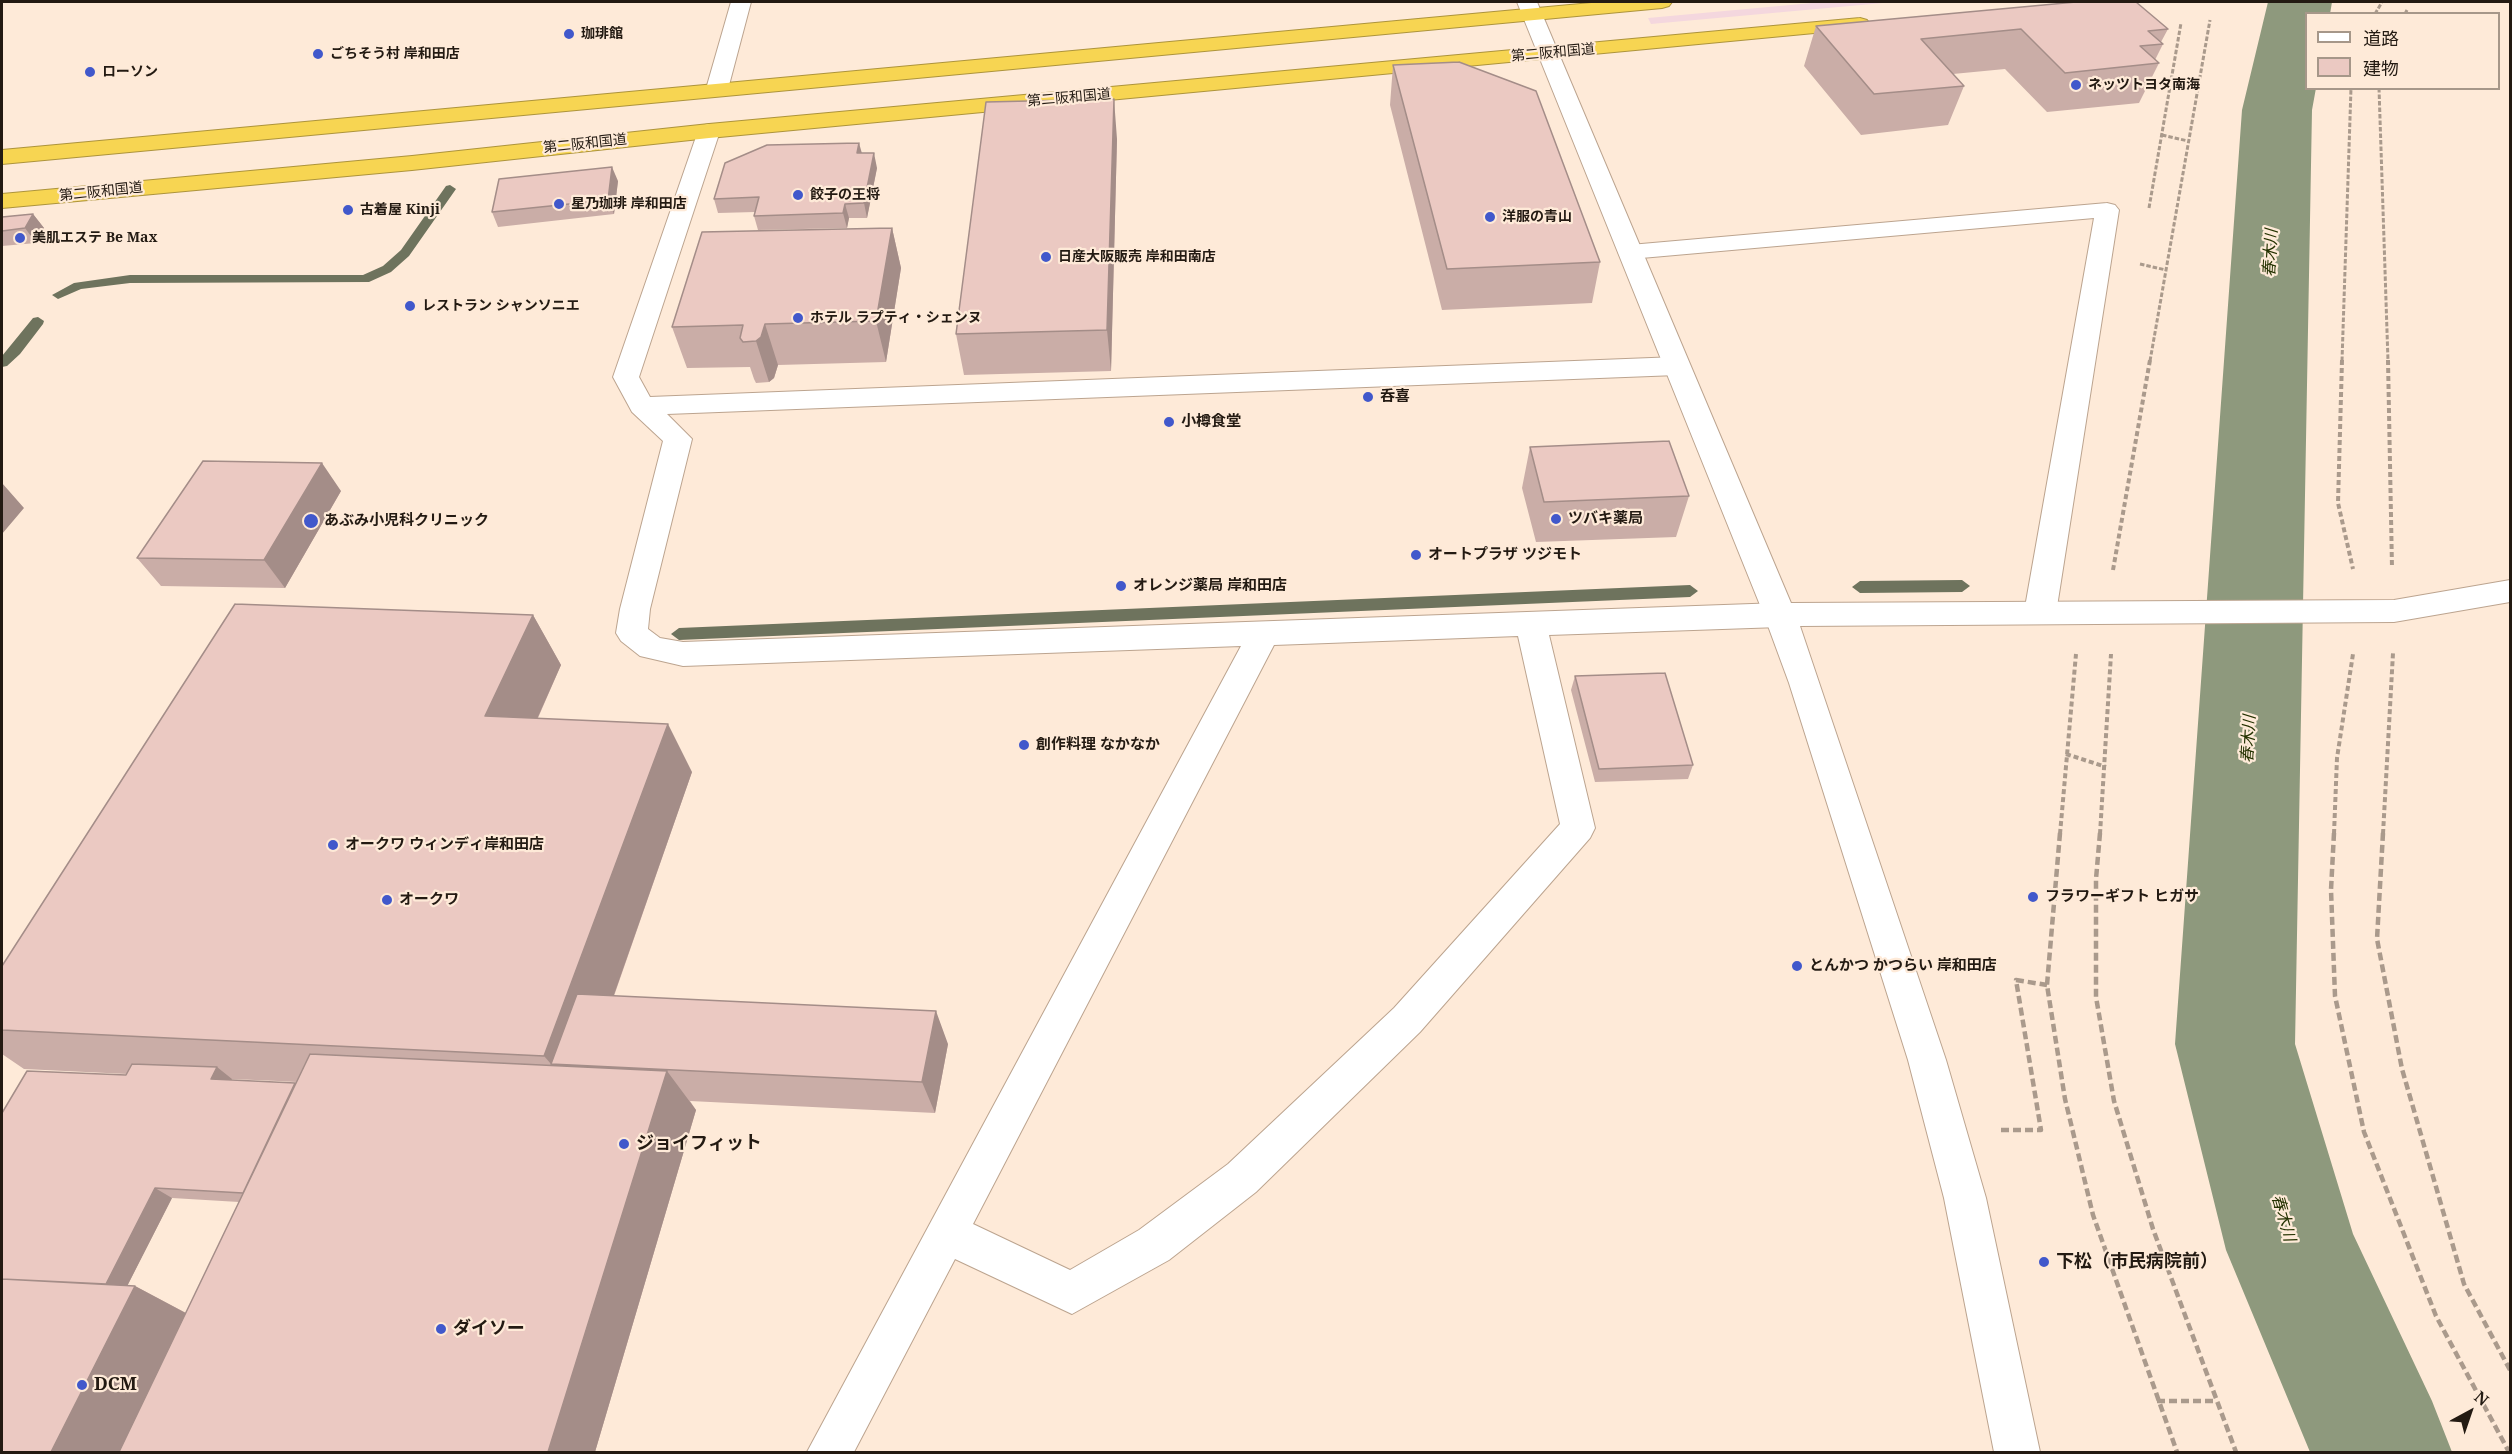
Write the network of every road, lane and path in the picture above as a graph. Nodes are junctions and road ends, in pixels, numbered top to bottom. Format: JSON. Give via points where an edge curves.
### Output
{"nodes":[{"id":1,"x":741,"y":2,"type":"edge"},
{"id":2,"x":1662,"y":2,"type":"edge"},
{"id":3,"x":1529,"y":8,"type":"edge"},
{"id":4,"x":2210,"y":20,"type":"dead end"},
{"id":5,"x":1876,"y":22,"type":"edge"},
{"id":6,"x":2181,"y":23,"type":"dead end"},
{"id":7,"x":1548,"y":54,"type":"junction"},
{"id":8,"x":717,"y":89,"type":"junction"},
{"id":9,"x":2351,"y":90,"type":"edge"},
{"id":10,"x":2379,"y":90,"type":"edge"},
{"id":11,"x":709,"y":131,"type":"junction"},
{"id":12,"x":2162,"y":135,"type":"junction"},
{"id":13,"x":2188,"y":141,"type":"junction"},
{"id":14,"x":2,"y":157,"type":"edge"},
{"id":15,"x":2,"y":201,"type":"edge"},
{"id":16,"x":2147,"y":220,"type":"dead end"},
{"id":17,"x":1630,"y":252,"type":"junction"},
{"id":18,"x":2141,"y":253,"type":"dead end"},
{"id":19,"x":2139,"y":264,"type":"junction"},
{"id":20,"x":2166,"y":270,"type":"junction"},
{"id":21,"x":2137,"y":275,"type":"dead end"},
{"id":22,"x":1677,"y":366,"type":"junction"},
{"id":23,"x":642,"y":406,"type":"junction"},
{"id":24,"x":2511,"y":591,"type":"edge"},
{"id":25,"x":2347,"y":611,"type":"junction"},
{"id":26,"x":2394,"y":611,"type":"junction"},
{"id":27,"x":2040,"y":613,"type":"junction"},
{"id":28,"x":2107,"y":613,"type":"junction"},
{"id":29,"x":1780,"y":615,"type":"junction"},
{"id":30,"x":1531,"y":624,"type":"junction"},
{"id":31,"x":1264,"y":633,"type":"junction"},
{"id":32,"x":2066,"y":754,"type":"junction"},
{"id":33,"x":2106,"y":767,"type":"junction"},
{"id":34,"x":2047,"y":985,"type":"junction"},
{"id":35,"x":2001,"y":1130,"type":"dead end"},
{"id":36,"x":946,"y":1233,"type":"junction"},
{"id":37,"x":2511,"y":1370,"type":"edge"},
{"id":38,"x":2157,"y":1401,"type":"junction"},
{"id":39,"x":2216,"y":1401,"type":"junction"},
{"id":40,"x":830,"y":1452,"type":"edge"},
{"id":41,"x":2017,"y":1452,"type":"edge"},
{"id":42,"x":2177,"y":1452,"type":"edge"},
{"id":43,"x":2236,"y":1452,"type":"edge"},
{"id":44,"x":2509,"y":1452,"type":"edge"}],
"edges":[{"from":1,"to":8,"type":"street"},
{"from":2,"to":3,"type":"highway"},
{"from":3,"to":7,"type":"street"},
{"from":3,"to":8,"type":"highway"},
{"from":4,"to":13,"type":"path"},
{"from":5,"to":7,"type":"highway","name":"第二阪和国道"},
{"from":6,"to":12,"type":"path"},
{"from":7,"to":11,"type":"highway","name":"第二阪和国道"},
{"from":7,"to":17,"type":"street"},
{"from":8,"to":14,"type":"highway"},
{"from":9,"to":25,"type":"path","via":[[2338,503],[2355,576]]},
{"from":10,"to":26,"type":"path"},
{"from":11,"to":15,"type":"highway","name":"第二阪和国道"},
{"from":11,"to":23,"type":"street","via":[[626,377]]},
{"from":12,"to":13,"type":"path"},
{"from":12,"to":16,"type":"path"},
{"from":13,"to":20,"type":"path"},
{"from":17,"to":22,"type":"street"},
{"from":17,"to":27,"type":"street","via":[[2107,210]]},
{"from":18,"to":19,"type":"path"},
{"from":19,"to":20,"type":"path"},
{"from":19,"to":21,"type":"path"},
{"from":20,"to":28,"type":"path"},
{"from":22,"to":23,"type":"street"},
{"from":22,"to":29,"type":"street"},
{"from":23,"to":31,"type":"street","via":[[678,439],[635,609],[632,633],[651,648],[683,654]]},
{"from":24,"to":26,"type":"street"},
{"from":25,"to":26,"type":"street"},
{"from":25,"to":28,"type":"street"},
{"from":25,"to":44,"type":"path","via":[[2356,639],[2337,758],[2331,890],[2335,996],[2364,1132],[2436,1316]]},
{"from":26,"to":37,"type":"path","via":[[2376,939],[2402,1069],[2464,1284]]},
{"from":27,"to":28,"type":"street"},
{"from":27,"to":29,"type":"street"},
{"from":28,"to":32,"type":"path"},
{"from":28,"to":33,"type":"path","via":[[2112,656]]},
{"from":29,"to":30,"type":"street"},
{"from":29,"to":41,"type":"street","via":[[1927,1060],[1965,1198]]},
{"from":30,"to":31,"type":"street"},
{"from":30,"to":36,"type":"street","via":[[1578,828],[1407,1020],[1242,1178],[1154,1245],[1072,1293]]},
{"from":31,"to":36,"type":"street"},
{"from":32,"to":33,"type":"path"},
{"from":32,"to":34,"type":"path"},
{"from":33,"to":39,"type":"path","via":[[2096,879],[2096,997],[2114,1101],[2153,1229]]},
{"from":34,"to":35,"type":"path","via":[[2016,980],[2040,1130]]},
{"from":34,"to":38,"type":"path","via":[[2065,1099],[2093,1215]]},
{"from":36,"to":40,"type":"street"},
{"from":38,"to":39,"type":"path"},
{"from":38,"to":42,"type":"path"},
{"from":39,"to":43,"type":"path"}]}
